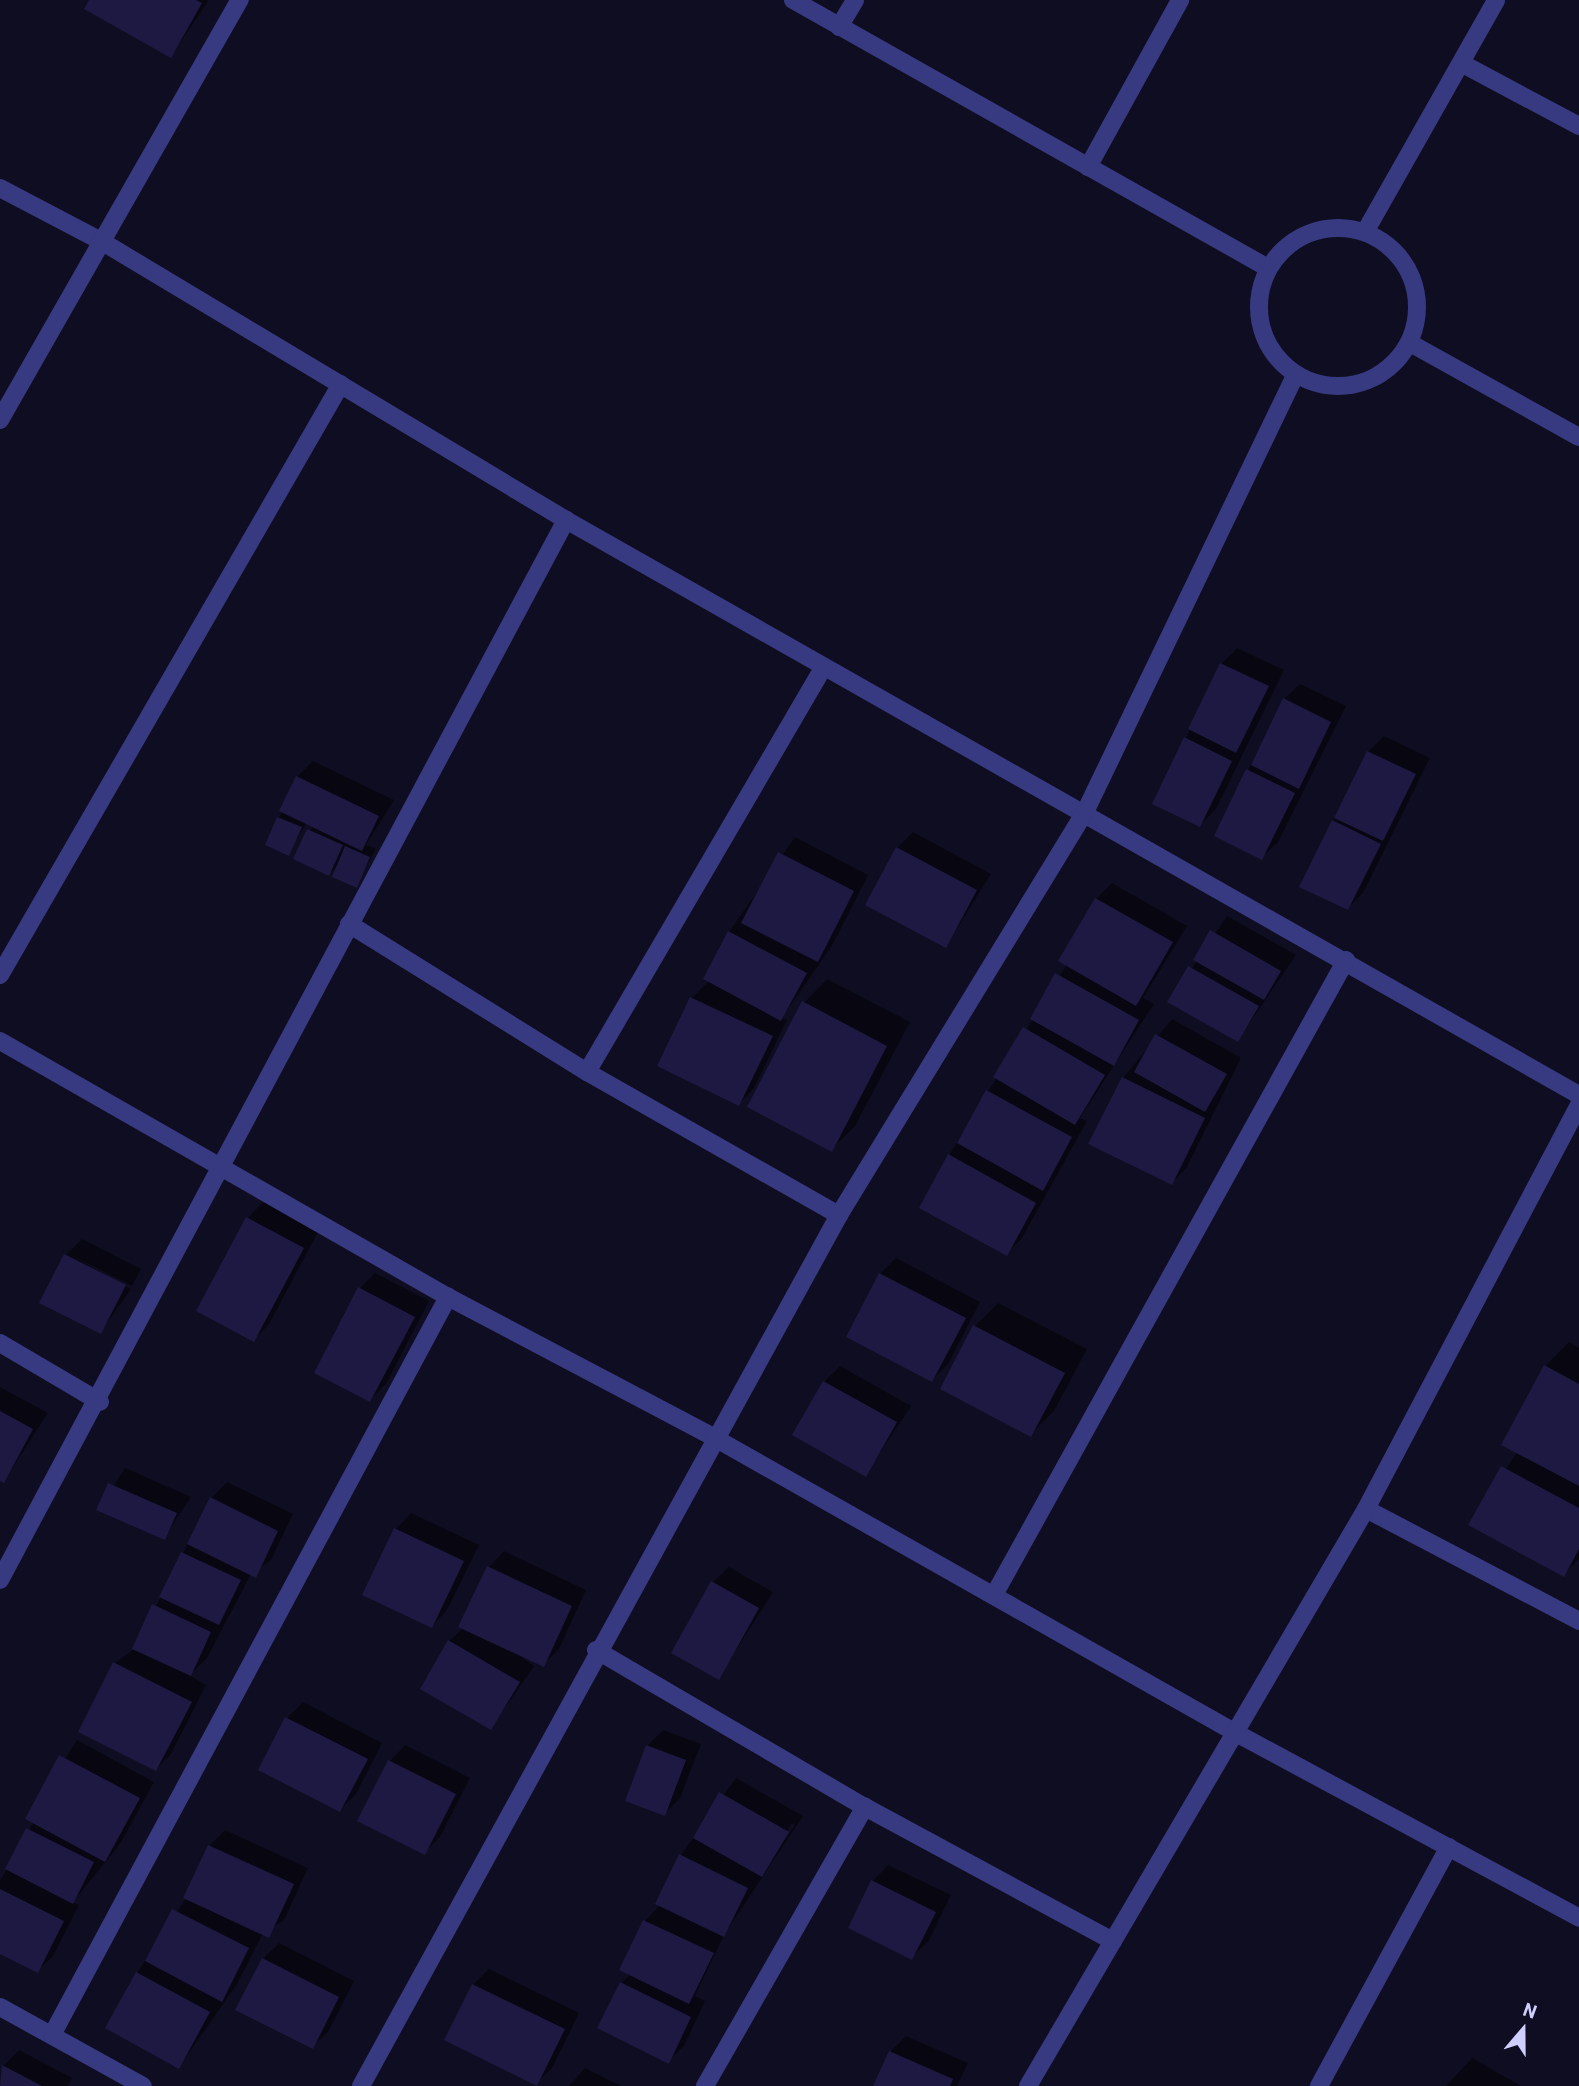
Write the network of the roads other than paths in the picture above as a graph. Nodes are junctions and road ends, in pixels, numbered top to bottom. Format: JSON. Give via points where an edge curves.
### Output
{"nodes":[{"id":1,"x":240,"y":0,"type":"edge"},
{"id":2,"x":793,"y":0,"type":"edge"},
{"id":3,"x":855,"y":0,"type":"edge"},
{"id":4,"x":1180,"y":0,"type":"edge"},
{"id":5,"x":1496,"y":0,"type":"edge"},
{"id":6,"x":839,"y":27,"type":"junction"},
{"id":7,"x":1461,"y":63,"type":"junction"},
{"id":8,"x":1579,"y":126,"type":"edge"},
{"id":9,"x":1088,"y":167,"type":"junction"},
{"id":10,"x":0,"y":188,"type":"edge"},
{"id":11,"x":1365,"y":232,"type":"junction"},
{"id":12,"x":101,"y":241,"type":"junction"},
{"id":13,"x":1268,"y":268,"type":"junction"},
{"id":14,"x":1410,"y":343,"type":"junction"},
{"id":15,"x":1295,"y":375,"type":"junction"},
{"id":16,"x":341,"y":384,"type":"junction"},
{"id":17,"x":0,"y":420,"type":"edge"},
{"id":18,"x":1579,"y":437,"type":"edge"},
{"id":19,"x":566,"y":520,"type":"junction"},
{"id":20,"x":824,"y":667,"type":"junction"},
{"id":21,"x":1086,"y":810,"type":"junction"},
{"id":22,"x":349,"y":924,"type":"junction"},
{"id":23,"x":1346,"y":960,"type":"junction"},
{"id":24,"x":0,"y":975,"type":"edge"},
{"id":25,"x":0,"y":1041,"type":"edge"},
{"id":26,"x":587,"y":1072,"type":"junction"},
{"id":27,"x":1579,"y":1095,"type":"edge"},
{"id":28,"x":1579,"y":1105,"type":"edge"},
{"id":29,"x":221,"y":1164,"type":"junction"},
{"id":30,"x":839,"y":1215,"type":"junction"},
{"id":31,"x":448,"y":1297,"type":"junction"},
{"id":32,"x":0,"y":1343,"type":"edge"},
{"id":33,"x":100,"y":1402,"type":"junction"},
{"id":34,"x":713,"y":1437,"type":"junction"},
{"id":35,"x":1366,"y":1509,"type":"junction"},
{"id":36,"x":0,"y":1580,"type":"edge"},
{"id":37,"x":994,"y":1595,"type":"junction"},
{"id":38,"x":1579,"y":1620,"type":"edge"},
{"id":39,"x":596,"y":1650,"type":"junction"},
{"id":40,"x":1236,"y":1733,"type":"junction"},
{"id":41,"x":865,"y":1807,"type":"junction"},
{"id":42,"x":1449,"y":1847,"type":"junction"},
{"id":43,"x":1579,"y":1918,"type":"edge"},
{"id":44,"x":1113,"y":1941,"type":"junction"},
{"id":45,"x":0,"y":2007,"type":"edge"},
{"id":46,"x":52,"y":2035,"type":"junction"},
{"id":47,"x":143,"y":2086,"type":"edge"},
{"id":48,"x":361,"y":2086,"type":"edge"},
{"id":49,"x":705,"y":2086,"type":"edge"},
{"id":50,"x":1028,"y":2086,"type":"edge"},
{"id":51,"x":1319,"y":2086,"type":"edge"}],
"edges":[{"from":1,"to":12,"type":"street"},
{"from":2,"to":6,"type":"street"},
{"from":3,"to":6,"type":"street"},
{"from":4,"to":9,"type":"street"},
{"from":5,"to":7,"type":"street"},
{"from":6,"to":9,"type":"street"},
{"from":7,"to":8,"type":"street"},
{"from":7,"to":11,"type":"street"},
{"from":9,"to":13,"type":"street"},
{"from":10,"to":12,"type":"street"},
{"from":11,"to":13,"type":"street","via":[[1338,227],[1310,232]]},
{"from":11,"to":14,"type":"street","via":[[1393,250],[1412,278],[1418,311]]},
{"from":12,"to":16,"type":"street"},
{"from":12,"to":17,"type":"street"},
{"from":13,"to":15,"type":"street","via":[[1258,297],[1260,327],[1272,354]]},
{"from":14,"to":15,"type":"street","via":[[1389,369],[1359,385],[1326,387]]},
{"from":14,"to":18,"type":"street"},
{"from":15,"to":21,"type":"street"},
{"from":16,"to":19,"type":"street"},
{"from":16,"to":24,"type":"street"},
{"from":19,"to":20,"type":"street"},
{"from":19,"to":22,"type":"street"},
{"from":20,"to":21,"type":"street"},
{"from":20,"to":26,"type":"street"},
{"from":21,"to":23,"type":"street"},
{"from":21,"to":30,"type":"street"},
{"from":22,"to":26,"type":"street"},
{"from":22,"to":29,"type":"street"},
{"from":23,"to":27,"type":"street"},
{"from":23,"to":37,"type":"street"},
{"from":25,"to":29,"type":"street"},
{"from":26,"to":30,"type":"street"},
{"from":28,"to":35,"type":"street"},
{"from":29,"to":31,"type":"street"},
{"from":29,"to":33,"type":"street"},
{"from":30,"to":34,"type":"street"},
{"from":31,"to":34,"type":"street"},
{"from":31,"to":46,"type":"street"},
{"from":32,"to":33,"type":"street"},
{"from":33,"to":36,"type":"street"},
{"from":34,"to":37,"type":"street"},
{"from":34,"to":39,"type":"street"},
{"from":35,"to":38,"type":"street"},
{"from":35,"to":40,"type":"street"},
{"from":37,"to":40,"type":"street"},
{"from":39,"to":41,"type":"street"},
{"from":39,"to":48,"type":"street"},
{"from":40,"to":42,"type":"street"},
{"from":40,"to":44,"type":"street"},
{"from":41,"to":44,"type":"street"},
{"from":41,"to":49,"type":"street"},
{"from":42,"to":43,"type":"street"},
{"from":42,"to":51,"type":"street"},
{"from":44,"to":50,"type":"street"},
{"from":45,"to":46,"type":"street"},
{"from":46,"to":47,"type":"street"}]}
